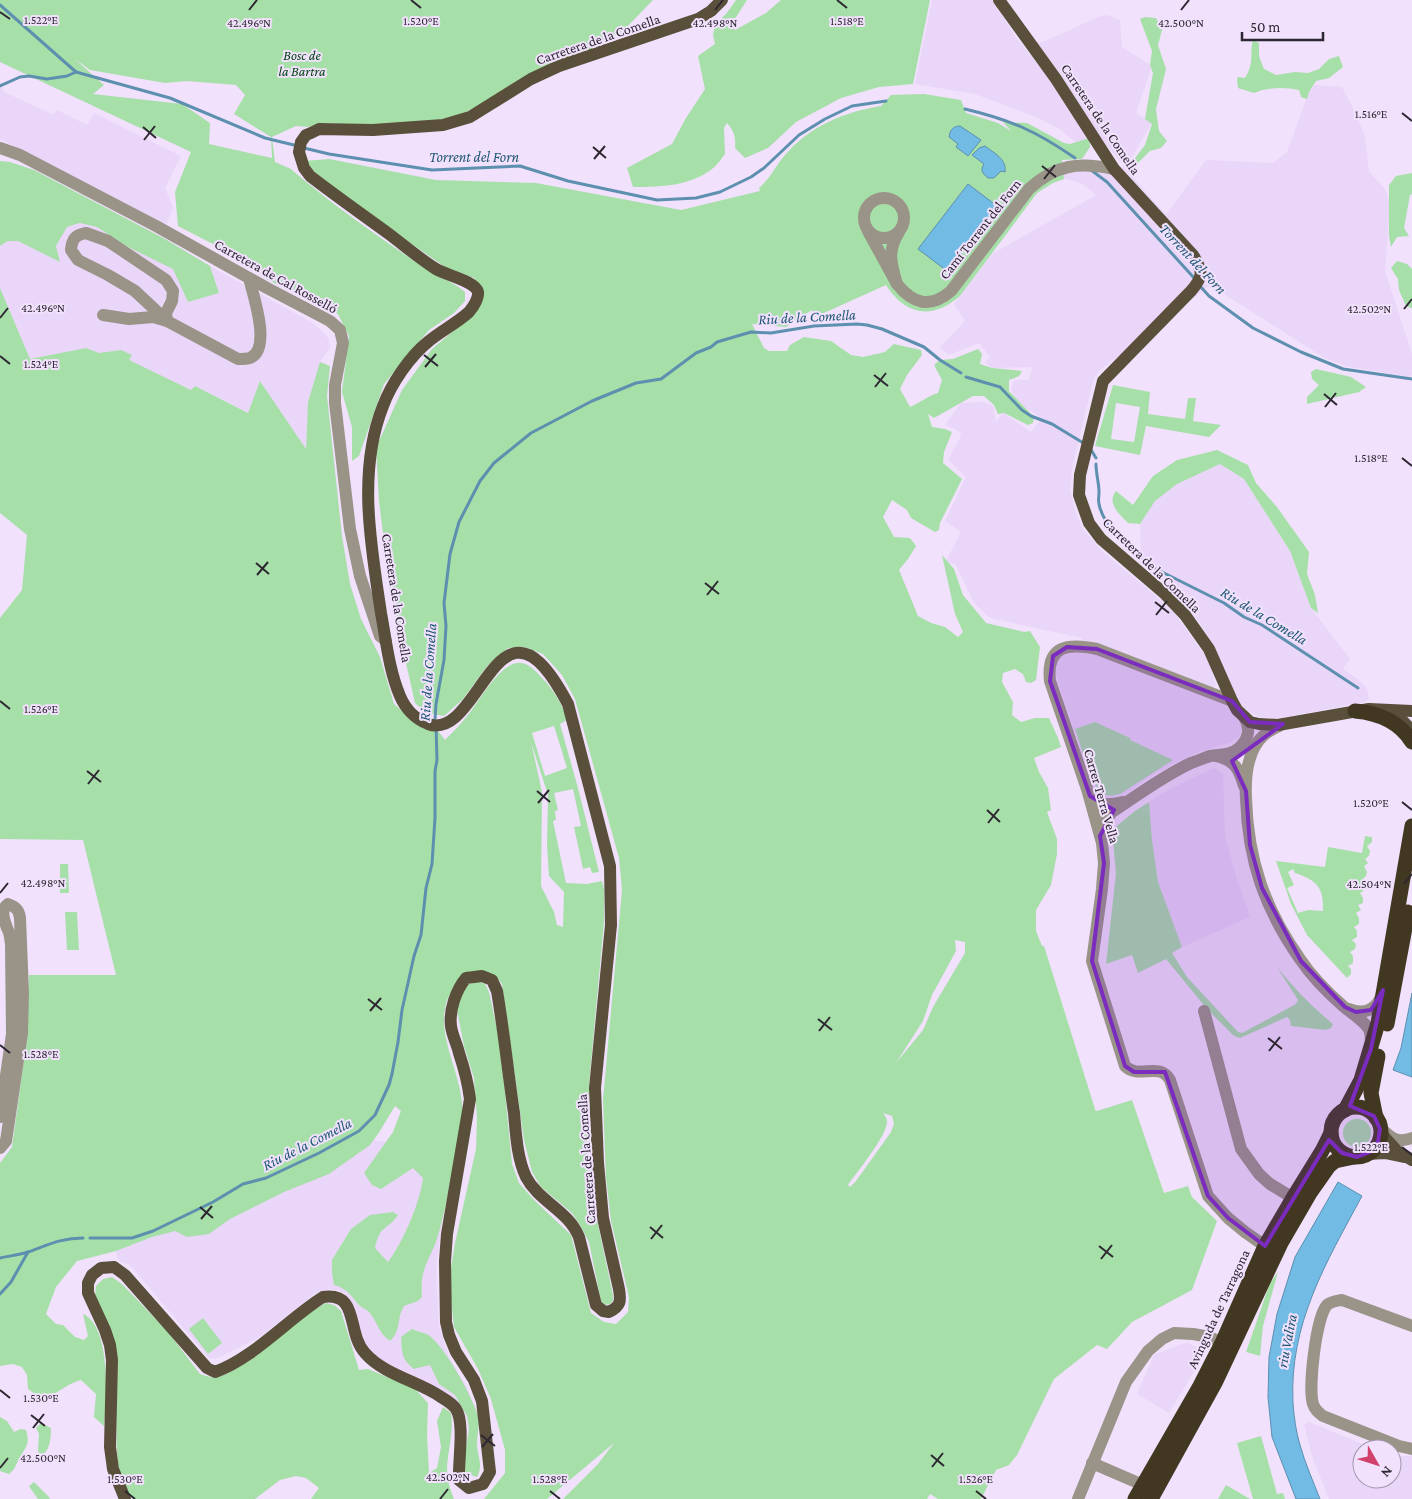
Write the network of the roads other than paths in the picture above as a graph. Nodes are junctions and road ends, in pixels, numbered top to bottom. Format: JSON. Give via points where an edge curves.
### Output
{"nodes":[{"id":1,"x":722,"y":0,"type":"edge"},
{"id":2,"x":999,"y":0,"type":"edge"},
{"id":3,"x":0,"y":148,"type":"edge"},
{"id":4,"x":1114,"y":169,"type":"junction"},
{"id":5,"x":867,"y":229,"type":"junction"},
{"id":6,"x":901,"y":229,"type":"junction"},
{"id":7,"x":249,"y":278,"type":"junction"},
{"id":8,"x":897,"y":284,"type":"junction"},
{"id":9,"x":102,"y":315,"type":"dead end"},
{"id":10,"x":167,"y":321,"type":"junction"},
{"id":11,"x":386,"y":641,"type":"junction"},
{"id":12,"x":1232,"y":701,"type":"junction"},
{"id":13,"x":1379,"y":709,"type":"junction"},
{"id":14,"x":1355,"y":711,"type":"junction"},
{"id":15,"x":1412,"y":711,"type":"edge"},
{"id":16,"x":1244,"y":717,"type":"junction"},
{"id":17,"x":1283,"y":724,"type":"junction"},
{"id":18,"x":1412,"y":731,"type":"edge"},
{"id":19,"x":1412,"y":742,"type":"edge"},
{"id":20,"x":1256,"y":744,"type":"junction"},
{"id":21,"x":1216,"y":756,"type":"junction"},
{"id":22,"x":1087,"y":789,"type":"junction"},
{"id":23,"x":1246,"y":792,"type":"junction"},
{"id":24,"x":1134,"y":797,"type":"junction"},
{"id":25,"x":1412,"y":826,"type":"edge"},
{"id":26,"x":1100,"y":836,"type":"junction"},
{"id":27,"x":1412,"y":887,"type":"edge"},
{"id":28,"x":1383,"y":990,"type":"junction"},
{"id":29,"x":1344,"y":1007,"type":"junction"},
{"id":30,"x":1204,"y":1011,"type":"dead end"},
{"id":31,"x":1371,"y":1049,"type":"junction"},
{"id":32,"x":1345,"y":1110,"type":"junction"},
{"id":33,"x":0,"y":1117,"type":"edge"},
{"id":34,"x":1379,"y":1125,"type":"junction"},
{"id":35,"x":1331,"y":1132,"type":"junction"},
{"id":36,"x":1412,"y":1138,"type":"edge"},
{"id":37,"x":0,"y":1148,"type":"edge"},
{"id":38,"x":1361,"y":1155,"type":"junction"},
{"id":39,"x":1409,"y":1158,"type":"edge"},
{"id":40,"x":1293,"y":1198,"type":"junction"},
{"id":41,"x":1265,"y":1246,"type":"junction"},
{"id":42,"x":1412,"y":1326,"type":"edge"},
{"id":43,"x":1222,"y":1343,"type":"junction"},
{"id":44,"x":1412,"y":1449,"type":"edge"},
{"id":45,"x":1092,"y":1463,"type":"junction"},
{"id":46,"x":1143,"y":1485,"type":"junction"},
{"id":47,"x":125,"y":1499,"type":"edge"},
{"id":48,"x":1078,"y":1499,"type":"edge"},
{"id":49,"x":1135,"y":1499,"type":"edge"},
{"id":50,"x":1150,"y":1499,"type":"edge"}],
"edges":[{"from":1,"to":11,"type":"main road","name":"Carretera de la Comella","via":[[698,20],[548,70],[470,117],[426,127],[319,129],[306,135],[300,144],[300,159],[310,176],[437,269],[469,283],[477,291],[477,299],[469,312],[427,343],[414,357],[393,383],[382,408],[369,460],[368,503]]},
{"from":2,"to":4,"type":"main road","name":"Carretera de la Comella","via":[[1056,79]]},
{"from":3,"to":7,"type":"street","name":"Carretera de Cal Rosselló","via":[[156,226]]},
{"from":4,"to":8,"type":"street","name":"Camí Torrent del Forn","via":[[1091,165],[1063,168],[1045,175],[1028,189],[942,299],[934,302],[915,300]]},
{"from":4,"to":12,"type":"main road","name":"Carretera de la Comella","via":[[1193,254],[1202,272],[1198,282],[1103,380],[1080,475],[1079,495],[1088,523],[1100,539],[1185,615],[1209,649]]},
{"from":5,"to":6,"type":"street","via":[[872,235],[884,238]]},
{"from":5,"to":6,"type":"street","via":[[866,210],[869,204],[881,198],[894,200],[902,210]]},
{"from":5,"to":8,"type":"street"},
{"from":6,"to":8,"type":"street","via":[[890,251]]},
{"from":7,"to":10,"type":"street","via":[[261,330],[260,345],[249,359],[238,359]]},
{"from":7,"to":11,"type":"street","name":"Carretera de Cal Rosselló","via":[[330,321],[340,330],[342,343],[334,403],[350,529],[360,576],[380,636]]},
{"from":9,"to":10,"type":"street","via":[[129,319],[153,317]]},
{"from":10,"to":10,"type":"street","via":[[135,291],[78,260],[71,250],[77,235],[86,233],[108,241],[166,280],[173,291],[166,313]]},
{"from":11,"to":47,"type":"main road","name":"Carretera de la Comella","via":[[400,697],[414,716],[429,724],[444,724],[452,719],[498,664],[516,653],[529,655],[544,666],[568,704],[610,866],[611,925],[595,1088],[603,1218],[621,1300],[610,1312],[602,1311],[596,1305],[574,1226],[533,1188],[526,1177],[517,1142],[497,991],[492,980],[482,976],[466,978],[456,994],[451,1026],[467,1077],[470,1099],[447,1234],[446,1322],[452,1343],[474,1380],[482,1401],[490,1472],[483,1484],[469,1488],[459,1480],[460,1418],[455,1407],[431,1390],[377,1364],[365,1354],[356,1340],[349,1308],[342,1299],[323,1297],[243,1357],[215,1372],[207,1368],[125,1275],[114,1267],[102,1268],[92,1275],[88,1293],[110,1345],[110,1447],[113,1469]]},
{"from":12,"to":16,"type":"main road","name":"Carretera de la Comella"},
{"from":12,"to":22,"type":"street","name":"Carrer Terra Vella","via":[[1097,649],[1086,646],[1062,648],[1050,662],[1050,681]]},
{"from":13,"to":14,"type":"main road"},
{"from":13,"to":15,"type":"main road"},
{"from":13,"to":18,"type":"main road","via":[[1401,719]]},
{"from":14,"to":17,"type":"main road"},
{"from":14,"to":19,"type":"highway","via":[[1372,713],[1390,721],[1400,727]]},
{"from":16,"to":17,"type":"main road","via":[[1259,724]]},
{"from":16,"to":21,"type":"street","via":[[1249,730],[1241,746],[1230,754]]},
{"from":17,"to":20,"type":"street"},
{"from":20,"to":21,"type":"street","via":[[1241,757]]},
{"from":20,"to":23,"type":"street","via":[[1248,765]]},
{"from":21,"to":23,"type":"street","via":[[1227,758],[1234,764]]},
{"from":21,"to":24,"type":"street","via":[[1182,768]]},
{"from":22,"to":24,"type":"street","via":[[1095,801],[1102,804],[1112,805]]},
{"from":22,"to":26,"type":"street","name":"Carrer Terra Vella"},
{"from":23,"to":29,"type":"street","via":[[1250,845],[1269,906],[1301,961]]},
{"from":24,"to":26,"type":"street","via":[[1112,812],[1101,828]]},
{"from":25,"to":28,"type":"highway"},
{"from":26,"to":41,"type":"street","name":"Carrer Terra Vella","via":[[1103,872],[1092,961],[1125,1066],[1134,1072],[1162,1071],[1166,1074],[1208,1196],[1228,1218]]},
{"from":27,"to":34,"type":"highway","via":[[1390,1013],[1374,1071],[1371,1093]]},
{"from":28,"to":29,"type":"street","via":[[1380,1000],[1371,1010],[1356,1012]]},
{"from":28,"to":31,"type":"highway"},
{"from":29,"to":31,"type":"street","via":[[1369,1030]]},
{"from":30,"to":40,"type":"street","via":[[1241,1149],[1259,1174]]},
{"from":31,"to":32,"type":"highway","via":[[1361,1080]]},
{"from":32,"to":34,"type":"highway","via":[[1362,1108],[1372,1113]]},
{"from":32,"to":35,"type":"highway","via":[[1335,1119]]},
{"from":33,"to":37,"type":"street","via":[[12,1034],[11,944],[1,912],[8,904],[19,911],[23,993],[20,1042],[6,1141]]},
{"from":34,"to":36,"type":"street","via":[[1397,1140],[1403,1142]]},
{"from":34,"to":38,"type":"highway","via":[[1377,1145]]},
{"from":34,"to":39,"type":"main road","via":[[1397,1151]]},
{"from":35,"to":38,"type":"highway","via":[[1336,1148],[1346,1155]]},
{"from":35,"to":40,"type":"highway","name":"Avinguda de Tarragona"},
{"from":38,"to":39,"type":"main road","via":[[1385,1153]]},
{"from":38,"to":50,"type":"highway","name":"Avinguda de Tarragona","via":[[1335,1161],[1310,1193],[1277,1251],[1215,1383]]},
{"from":40,"to":41,"type":"highway","name":"Avinguda de Tarragona"},
{"from":41,"to":43,"type":"highway","name":"Avinguda de Tarragona"},
{"from":42,"to":44,"type":"street","via":[[1342,1300],[1333,1301],[1326,1306],[1318,1329],[1311,1384],[1312,1402],[1315,1410],[1323,1416]]},
{"from":43,"to":45,"type":"street","via":[[1210,1337],[1174,1333],[1148,1351],[1126,1382]]},
{"from":43,"to":46,"type":"highway","name":"Avinguda de Tarragona"},
{"from":45,"to":46,"type":"street"},
{"from":45,"to":48,"type":"street"},
{"from":46,"to":49,"type":"highway","name":"Avinguda de Tarragona"}]}
